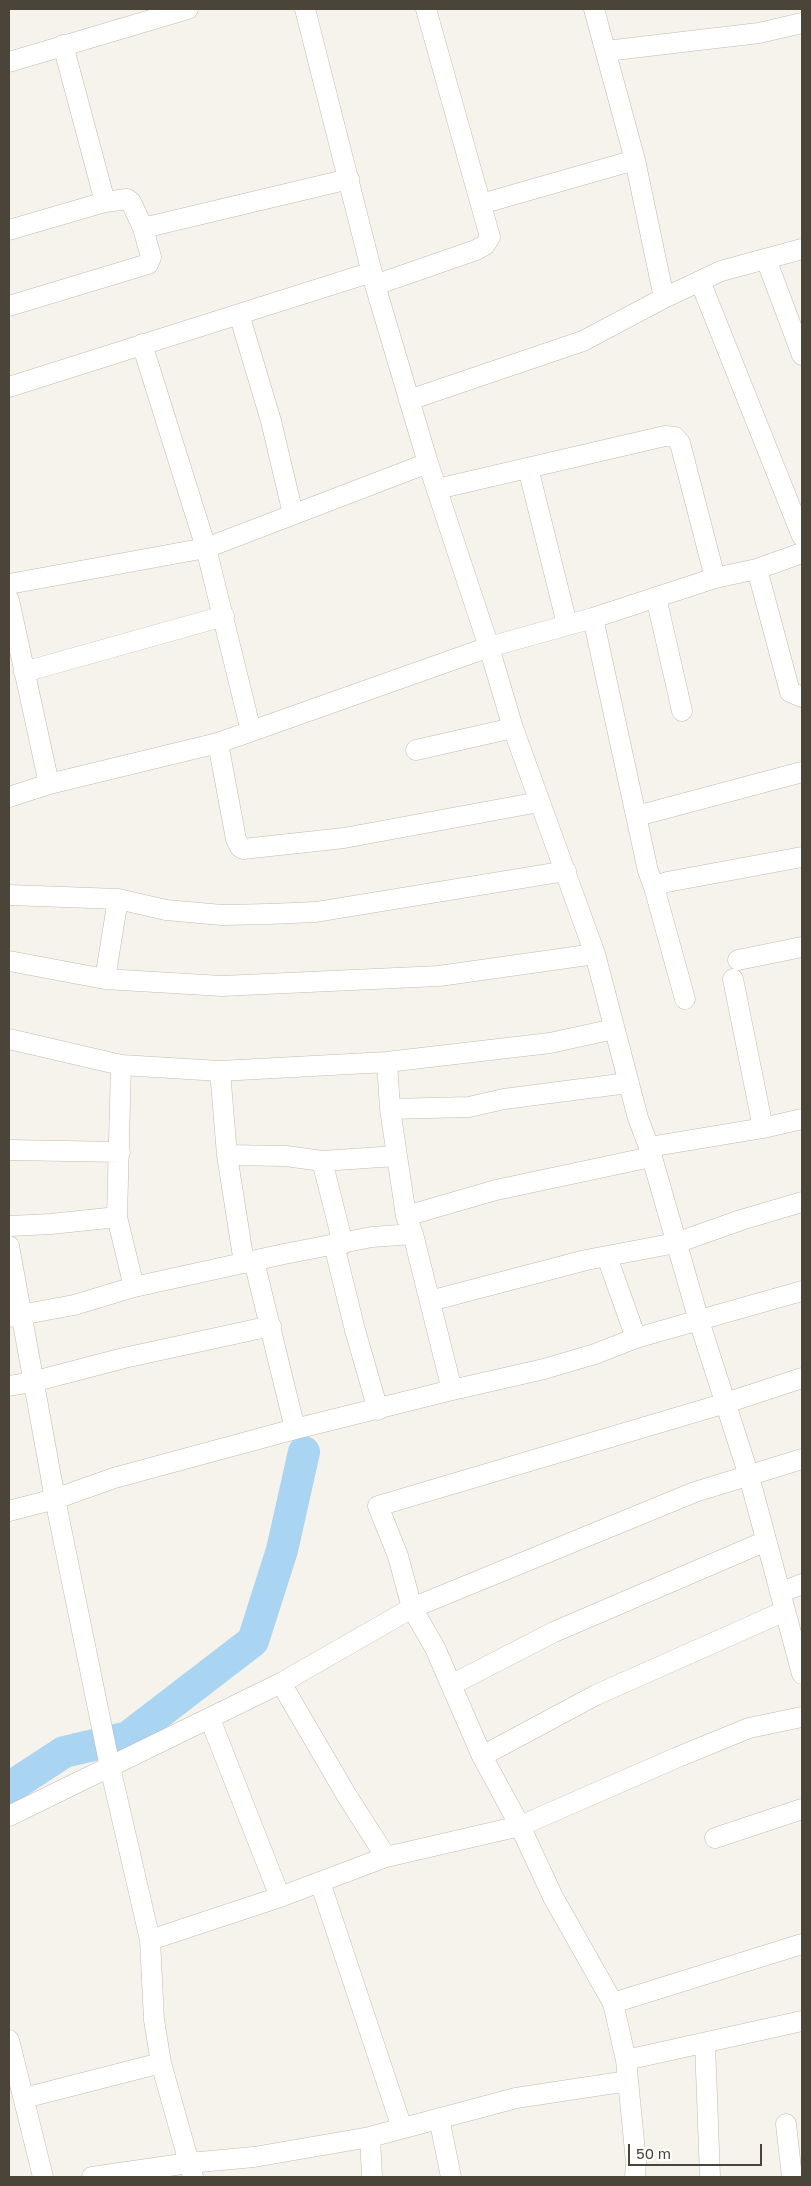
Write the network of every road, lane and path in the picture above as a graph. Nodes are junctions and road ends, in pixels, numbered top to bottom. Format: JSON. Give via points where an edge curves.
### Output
{"nodes":[{"id":1,"x":184,"y":9,"type":"edge"},
{"id":2,"x":305,"y":9,"type":"edge"},
{"id":3,"x":426,"y":9,"type":"edge"},
{"id":4,"x":594,"y":9,"type":"edge"},
{"id":5,"x":802,"y":24,"type":"edge"},
{"id":6,"x":64,"y":45,"type":"junction"},
{"id":7,"x":606,"y":51,"type":"junction"},
{"id":8,"x":9,"y":62,"type":"edge"},
{"id":9,"x":635,"y":160,"type":"junction"},
{"id":10,"x":349,"y":179,"type":"junction"},
{"id":11,"x":106,"y":202,"type":"junction"},
{"id":12,"x":481,"y":204,"type":"junction"},
{"id":13,"x":143,"y":228,"type":"junction"},
{"id":14,"x":9,"y":230,"type":"edge"},
{"id":15,"x":802,"y":249,"type":"edge"},
{"id":16,"x":766,"y":259,"type":"junction"},
{"id":17,"x":374,"y":279,"type":"junction"},
{"id":18,"x":700,"y":281,"type":"junction"},
{"id":19,"x":664,"y":298,"type":"junction"},
{"id":20,"x":9,"y":306,"type":"edge"},
{"id":21,"x":239,"y":314,"type":"junction"},
{"id":22,"x":142,"y":344,"type":"junction"},
{"id":23,"x":802,"y":355,"type":"edge"},
{"id":24,"x":9,"y":387,"type":"edge"},
{"id":25,"x":409,"y":400,"type":"junction"},
{"id":26,"x":428,"y":463,"type":"junction"},
{"id":27,"x":528,"y":468,"type":"junction"},
{"id":28,"x":437,"y":489,"type":"junction"},
{"id":29,"x":293,"y":514,"type":"junction"},
{"id":30,"x":802,"y":536,"type":"edge"},
{"id":31,"x":206,"y":548,"type":"junction"},
{"id":32,"x":802,"y":553,"type":"edge"},
{"id":33,"x":757,"y":569,"type":"junction"},
{"id":34,"x":715,"y":578,"type":"junction"},
{"id":35,"x":9,"y":584,"type":"edge"},
{"id":36,"x":656,"y":598,"type":"junction"},
{"id":37,"x":9,"y":600,"type":"edge"},
{"id":38,"x":224,"y":616,"type":"junction"},
{"id":39,"x":593,"y":618,"type":"junction"},
{"id":40,"x":567,"y":624,"type":"junction"},
{"id":41,"x":489,"y":647,"type":"junction"},
{"id":42,"x":24,"y":672,"type":"junction"},
{"id":43,"x":802,"y":697,"type":"edge"},
{"id":44,"x":682,"y":711,"type":"dead end"},
{"id":45,"x":513,"y":728,"type":"junction"},
{"id":46,"x":251,"y":731,"type":"junction"},
{"id":47,"x":218,"y":743,"type":"junction"},
{"id":48,"x":416,"y":750,"type":"dead end"},
{"id":49,"x":802,"y":772,"type":"edge"},
{"id":50,"x":49,"y":784,"type":"junction"},
{"id":51,"x":9,"y":797,"type":"edge"},
{"id":52,"x":539,"y":802,"type":"junction"},
{"id":53,"x":637,"y":816,"type":"junction"},
{"id":54,"x":802,"y":858,"type":"edge"},
{"id":55,"x":566,"y":871,"type":"junction"},
{"id":56,"x":654,"y":887,"type":"junction"},
{"id":57,"x":9,"y":895,"type":"edge"},
{"id":58,"x":118,"y":899,"type":"junction"},
{"id":59,"x":802,"y":947,"type":"edge"},
{"id":60,"x":595,"y":954,"type":"junction"},
{"id":61,"x":9,"y":961,"type":"edge"},
{"id":62,"x":105,"y":979,"type":"junction"},
{"id":63,"x":685,"y":999,"type":"dead end"},
{"id":64,"x":614,"y":1029,"type":"junction"},
{"id":65,"x":9,"y":1039,"type":"edge"},
{"id":66,"x":387,"y":1062,"type":"junction"},
{"id":67,"x":121,"y":1065,"type":"junction"},
{"id":68,"x":220,"y":1071,"type":"junction"},
{"id":69,"x":628,"y":1083,"type":"junction"},
{"id":70,"x":390,"y":1109,"type":"junction"},
{"id":71,"x":802,"y":1119,"type":"edge"},
{"id":72,"x":763,"y":1128,"type":"junction"},
{"id":73,"x":9,"y":1150,"type":"edge"},
{"id":74,"x":120,"y":1152,"type":"junction"},
{"id":75,"x":650,"y":1152,"type":"junction"},
{"id":76,"x":227,"y":1155,"type":"junction"},
{"id":77,"x":396,"y":1156,"type":"junction"},
{"id":78,"x":322,"y":1161,"type":"junction"},
{"id":79,"x":802,"y":1202,"type":"edge"},
{"id":80,"x":117,"y":1217,"type":"junction"},
{"id":81,"x":409,"y":1225,"type":"junction"},
{"id":82,"x":9,"y":1226,"type":"edge"},
{"id":83,"x":676,"y":1243,"type":"junction"},
{"id":84,"x":338,"y":1244,"type":"junction"},
{"id":85,"x":9,"y":1246,"type":"edge"},
{"id":86,"x":607,"y":1257,"type":"junction"},
{"id":87,"x":249,"y":1262,"type":"junction"},
{"id":88,"x":134,"y":1286,"type":"junction"},
{"id":89,"x":802,"y":1291,"type":"edge"},
{"id":90,"x":430,"y":1301,"type":"junction"},
{"id":91,"x":15,"y":1316,"type":"edge"},
{"id":92,"x":699,"y":1321,"type":"junction"},
{"id":93,"x":270,"y":1326,"type":"junction"},
{"id":94,"x":636,"y":1338,"type":"junction"},
{"id":95,"x":802,"y":1378,"type":"edge"},
{"id":96,"x":32,"y":1382,"type":"junction"},
{"id":97,"x":9,"y":1386,"type":"edge"},
{"id":98,"x":452,"y":1390,"type":"junction"},
{"id":99,"x":726,"y":1404,"type":"junction"},
{"id":100,"x":378,"y":1410,"type":"junction"},
{"id":101,"x":295,"y":1429,"type":"junction"},
{"id":102,"x":802,"y":1459,"type":"edge"},
{"id":103,"x":749,"y":1476,"type":"junction"},
{"id":104,"x":55,"y":1499,"type":"junction"},
{"id":105,"x":9,"y":1511,"type":"edge"},
{"id":106,"x":766,"y":1541,"type":"junction"},
{"id":107,"x":802,"y":1584,"type":"edge"},
{"id":108,"x":782,"y":1602,"type":"junction"},
{"id":109,"x":412,"y":1608,"type":"junction"},
{"id":110,"x":802,"y":1674,"type":"edge"},
{"id":111,"x":281,"y":1684,"type":"junction"},
{"id":112,"x":450,"y":1685,"type":"junction"},
{"id":113,"x":802,"y":1717,"type":"edge"},
{"id":114,"x":210,"y":1719,"type":"junction"},
{"id":115,"x":482,"y":1756,"type":"junction"},
{"id":116,"x":110,"y":1767,"type":"junction"},
{"id":117,"x":802,"y":1808,"type":"edge"},
{"id":118,"x":9,"y":1816,"type":"edge"},
{"id":119,"x":520,"y":1826,"type":"junction"},
{"id":120,"x":715,"y":1838,"type":"dead end"},
{"id":121,"x":386,"y":1857,"type":"junction"},
{"id":122,"x":320,"y":1882,"type":"junction"},
{"id":123,"x":280,"y":1897,"type":"junction"},
{"id":124,"x":150,"y":1940,"type":"junction"},
{"id":125,"x":802,"y":1944,"type":"edge"},
{"id":126,"x":613,"y":2003,"type":"junction"},
{"id":127,"x":802,"y":2021,"type":"edge"},
{"id":128,"x":9,"y":2040,"type":"edge"},
{"id":129,"x":705,"y":2043,"type":"junction"},
{"id":130,"x":626,"y":2060,"type":"junction"},
{"id":131,"x":162,"y":2063,"type":"junction"},
{"id":132,"x":13,"y":2068,"type":"edge"},
{"id":133,"x":628,"y":2081,"type":"junction"},
{"id":134,"x":24,"y":2098,"type":"junction"},
{"id":135,"x":439,"y":2118,"type":"junction"},
{"id":136,"x":786,"y":2124,"type":"dead end"},
{"id":137,"x":402,"y":2128,"type":"junction"},
{"id":138,"x":370,"y":2137,"type":"junction"},
{"id":139,"x":191,"y":2170,"type":"edge"},
{"id":140,"x":43,"y":2177,"type":"edge"},
{"id":141,"x":92,"y":2177,"type":"edge"},
{"id":142,"x":372,"y":2177,"type":"edge"},
{"id":143,"x":450,"y":2177,"type":"edge"},
{"id":144,"x":635,"y":2177,"type":"edge"},
{"id":145,"x":710,"y":2177,"type":"edge"},
{"id":146,"x":792,"y":2177,"type":"edge"}],
"edges":[{"from":1,"to":6,"type":"street"},
{"from":2,"to":10,"type":"street"},
{"from":3,"to":12,"type":"street"},
{"from":4,"to":7,"type":"street"},
{"from":5,"to":7,"type":"street","via":[[759,33]]},
{"from":6,"to":8,"type":"street"},
{"from":6,"to":11,"type":"street"},
{"from":7,"to":9,"type":"street"},
{"from":9,"to":12,"type":"street"},
{"from":9,"to":19,"type":"street"},
{"from":10,"to":13,"type":"street"},
{"from":10,"to":17,"type":"street"},
{"from":11,"to":13,"type":"street","via":[[127,199]]},
{"from":11,"to":14,"type":"street"},
{"from":12,"to":17,"type":"street","via":[[490,237],[485,244],[476,250]]},
{"from":13,"to":20,"type":"street","via":[[151,257],[148,264]]},
{"from":15,"to":16,"type":"street"},
{"from":16,"to":18,"type":"street","via":[[721,271]]},
{"from":16,"to":23,"type":"street"},
{"from":17,"to":21,"type":"street"},
{"from":17,"to":25,"type":"street"},
{"from":18,"to":19,"type":"street"},
{"from":18,"to":30,"type":"street"},
{"from":19,"to":25,"type":"street","via":[[584,341]]},
{"from":21,"to":22,"type":"street"},
{"from":21,"to":29,"type":"street","via":[[271,421]]},
{"from":22,"to":24,"type":"street"},
{"from":22,"to":31,"type":"street"},
{"from":25,"to":26,"type":"street"},
{"from":26,"to":28,"type":"street"},
{"from":26,"to":29,"type":"street"},
{"from":27,"to":28,"type":"street"},
{"from":27,"to":34,"type":"street","via":[[665,436],[675,437],[680,443]]},
{"from":27,"to":40,"type":"street"},
{"from":28,"to":41,"type":"street"},
{"from":29,"to":31,"type":"street"},
{"from":31,"to":35,"type":"street"},
{"from":31,"to":38,"type":"street"},
{"from":32,"to":33,"type":"street"},
{"from":33,"to":34,"type":"street"},
{"from":33,"to":43,"type":"street","via":[[790,692]]},
{"from":34,"to":36,"type":"street"},
{"from":36,"to":39,"type":"street"},
{"from":36,"to":44,"type":"street"},
{"from":37,"to":42,"type":"street"},
{"from":38,"to":42,"type":"street"},
{"from":38,"to":46,"type":"street"},
{"from":39,"to":40,"type":"street"},
{"from":39,"to":53,"type":"street"},
{"from":40,"to":41,"type":"street"},
{"from":41,"to":45,"type":"street"},
{"from":41,"to":46,"type":"street"},
{"from":42,"to":50,"type":"street"},
{"from":45,"to":48,"type":"street"},
{"from":45,"to":52,"type":"street"},
{"from":46,"to":47,"type":"street"},
{"from":47,"to":50,"type":"street"},
{"from":47,"to":52,"type":"street","via":[[236,838],[243,849],[344,838]]},
{"from":49,"to":53,"type":"street"},
{"from":50,"to":51,"type":"street"},
{"from":52,"to":55,"type":"street"},
{"from":53,"to":56,"type":"street"},
{"from":54,"to":56,"type":"street"},
{"from":55,"to":58,"type":"street","via":[[316,912],[222,916],[166,910]]},
{"from":55,"to":60,"type":"street"},
{"from":56,"to":63,"type":"street"},
{"from":57,"to":58,"type":"street"},
{"from":58,"to":62,"type":"street"},
{"from":59,"to":72,"type":"street","via":[[736,969]]},
{"from":60,"to":62,"type":"street","via":[[430,976],[222,986]]},
{"from":60,"to":64,"type":"street"},
{"from":61,"to":62,"type":"street"},
{"from":64,"to":66,"type":"street","via":[[550,1043]]},
{"from":64,"to":69,"type":"street"},
{"from":65,"to":67,"type":"street"},
{"from":66,"to":68,"type":"street"},
{"from":66,"to":70,"type":"street"},
{"from":67,"to":68,"type":"street"},
{"from":67,"to":74,"type":"street"},
{"from":68,"to":76,"type":"street"},
{"from":69,"to":70,"type":"street","via":[[504,1099],[468,1107]]},
{"from":69,"to":75,"type":"street"},
{"from":70,"to":77,"type":"street"},
{"from":71,"to":72,"type":"street"},
{"from":72,"to":75,"type":"street"},
{"from":73,"to":74,"type":"street"},
{"from":74,"to":80,"type":"street"},
{"from":75,"to":81,"type":"street","via":[[496,1190]]},
{"from":75,"to":83,"type":"street"},
{"from":76,"to":78,"type":"street","via":[[286,1156]]},
{"from":76,"to":87,"type":"street"},
{"from":77,"to":78,"type":"street"},
{"from":77,"to":81,"type":"street"},
{"from":78,"to":84,"type":"street"},
{"from":79,"to":83,"type":"street"},
{"from":80,"to":82,"type":"street"},
{"from":80,"to":88,"type":"street"},
{"from":81,"to":84,"type":"street"},
{"from":81,"to":90,"type":"street"},
{"from":83,"to":86,"type":"street"},
{"from":83,"to":92,"type":"street"},
{"from":84,"to":87,"type":"street"},
{"from":84,"to":100,"type":"street","via":[[354,1330]]},
{"from":85,"to":91,"type":"street"},
{"from":86,"to":90,"type":"street"},
{"from":86,"to":94,"type":"street"},
{"from":87,"to":88,"type":"street"},
{"from":87,"to":93,"type":"street"},
{"from":88,"to":91,"type":"street","via":[[74,1305]]},
{"from":89,"to":92,"type":"street"},
{"from":90,"to":98,"type":"street"},
{"from":91,"to":96,"type":"street"},
{"from":92,"to":94,"type":"street"},
{"from":92,"to":99,"type":"street"},
{"from":93,"to":96,"type":"street"},
{"from":93,"to":101,"type":"street"},
{"from":94,"to":98,"type":"street","via":[[544,1370]]},
{"from":95,"to":99,"type":"street"},
{"from":96,"to":97,"type":"street"},
{"from":96,"to":104,"type":"street"},
{"from":98,"to":100,"type":"street"},
{"from":99,"to":103,"type":"street"},
{"from":99,"to":109,"type":"street","via":[[378,1506],[398,1556]]},
{"from":100,"to":101,"type":"street"},
{"from":101,"to":104,"type":"street","via":[[114,1478]]},
{"from":102,"to":103,"type":"street"},
{"from":103,"to":106,"type":"street"},
{"from":103,"to":109,"type":"street","via":[[695,1492]]},
{"from":104,"to":105,"type":"street"},
{"from":104,"to":116,"type":"street"},
{"from":106,"to":108,"type":"street"},
{"from":106,"to":112,"type":"street","via":[[554,1632]]},
{"from":107,"to":108,"type":"street"},
{"from":108,"to":110,"type":"street"},
{"from":108,"to":115,"type":"street"},
{"from":109,"to":111,"type":"street"},
{"from":109,"to":112,"type":"street","via":[[436,1648]]},
{"from":111,"to":114,"type":"street"},
{"from":111,"to":121,"type":"street"},
{"from":112,"to":115,"type":"street"},
{"from":113,"to":119,"type":"street","via":[[749,1728]]},
{"from":114,"to":116,"type":"street"},
{"from":114,"to":123,"type":"street"},
{"from":115,"to":119,"type":"street"},
{"from":116,"to":118,"type":"street"},
{"from":116,"to":124,"type":"street"},
{"from":117,"to":120,"type":"street"},
{"from":119,"to":121,"type":"street"},
{"from":119,"to":126,"type":"street","via":[[570,1930]]},
{"from":121,"to":122,"type":"street"},
{"from":122,"to":123,"type":"street"},
{"from":122,"to":137,"type":"street"},
{"from":123,"to":124,"type":"street"},
{"from":124,"to":131,"type":"street","via":[[154,2020]]},
{"from":125,"to":126,"type":"street"},
{"from":126,"to":130,"type":"street"},
{"from":127,"to":129,"type":"street"},
{"from":128,"to":132,"type":"street"},
{"from":129,"to":130,"type":"street"},
{"from":129,"to":145,"type":"street"},
{"from":130,"to":133,"type":"street"},
{"from":131,"to":134,"type":"street"},
{"from":131,"to":139,"type":"street"},
{"from":132,"to":134,"type":"street"},
{"from":133,"to":135,"type":"street","via":[[516,2098]]},
{"from":133,"to":144,"type":"street"},
{"from":134,"to":140,"type":"street"},
{"from":135,"to":137,"type":"street"},
{"from":135,"to":143,"type":"street"},
{"from":136,"to":146,"type":"street"},
{"from":137,"to":138,"type":"street"},
{"from":138,"to":139,"type":"street"},
{"from":138,"to":142,"type":"street"},
{"from":139,"to":141,"type":"street"}]}
